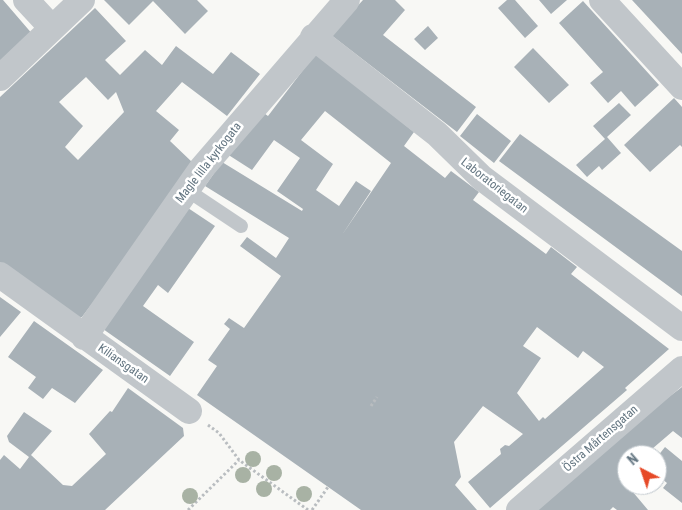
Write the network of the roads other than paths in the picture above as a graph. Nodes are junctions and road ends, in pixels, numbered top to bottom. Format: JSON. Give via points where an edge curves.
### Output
{"nodes":[{"id":1,"x":26,"y":0,"type":"edge"},
{"id":2,"x":82,"y":0,"type":"edge"},
{"id":3,"x":347,"y":0,"type":"edge"},
{"id":4,"x":602,"y":0,"type":"edge"},
{"id":5,"x":52,"y":28,"type":"junction"},
{"id":6,"x":313,"y":37,"type":"junction"},
{"id":7,"x":0,"y":78,"type":"edge"},
{"id":8,"x":682,"y":87,"type":"edge"},
{"id":9,"x":187,"y":190,"type":"junction"},
{"id":10,"x":241,"y":226,"type":"dead end"},
{"id":11,"x":0,"y":275,"type":"edge"},
{"id":12,"x":682,"y":328,"type":"edge"},
{"id":13,"x":84,"y":337,"type":"junction"},
{"id":14,"x":682,"y":369,"type":"edge"},
{"id":15,"x":189,"y":411,"type":"road end"},
{"id":16,"x":519,"y":510,"type":"edge"}],
"edges":[{"from":1,"to":5,"type":"street"},
{"from":2,"to":5,"type":"street"},
{"from":3,"to":6,"type":"street","name":"Magle lilla kyrkogata"},
{"from":4,"to":8,"type":"street"},
{"from":5,"to":7,"type":"street"},
{"from":6,"to":9,"type":"street","name":"Magle lilla kyrkogata"},
{"from":6,"to":12,"type":"street","name":"Laboratoriegatan","via":[[437,134],[482,178]]},
{"from":9,"to":10,"type":"lane"},
{"from":9,"to":13,"type":"street","name":"Magle lilla kyrkogata"},
{"from":11,"to":13,"type":"street","name":"Kiliansgatan"},
{"from":13,"to":15,"type":"street","name":"Kiliansgatan"},
{"from":14,"to":16,"type":"street","name":"Östra Mårtensgatan"}]}
